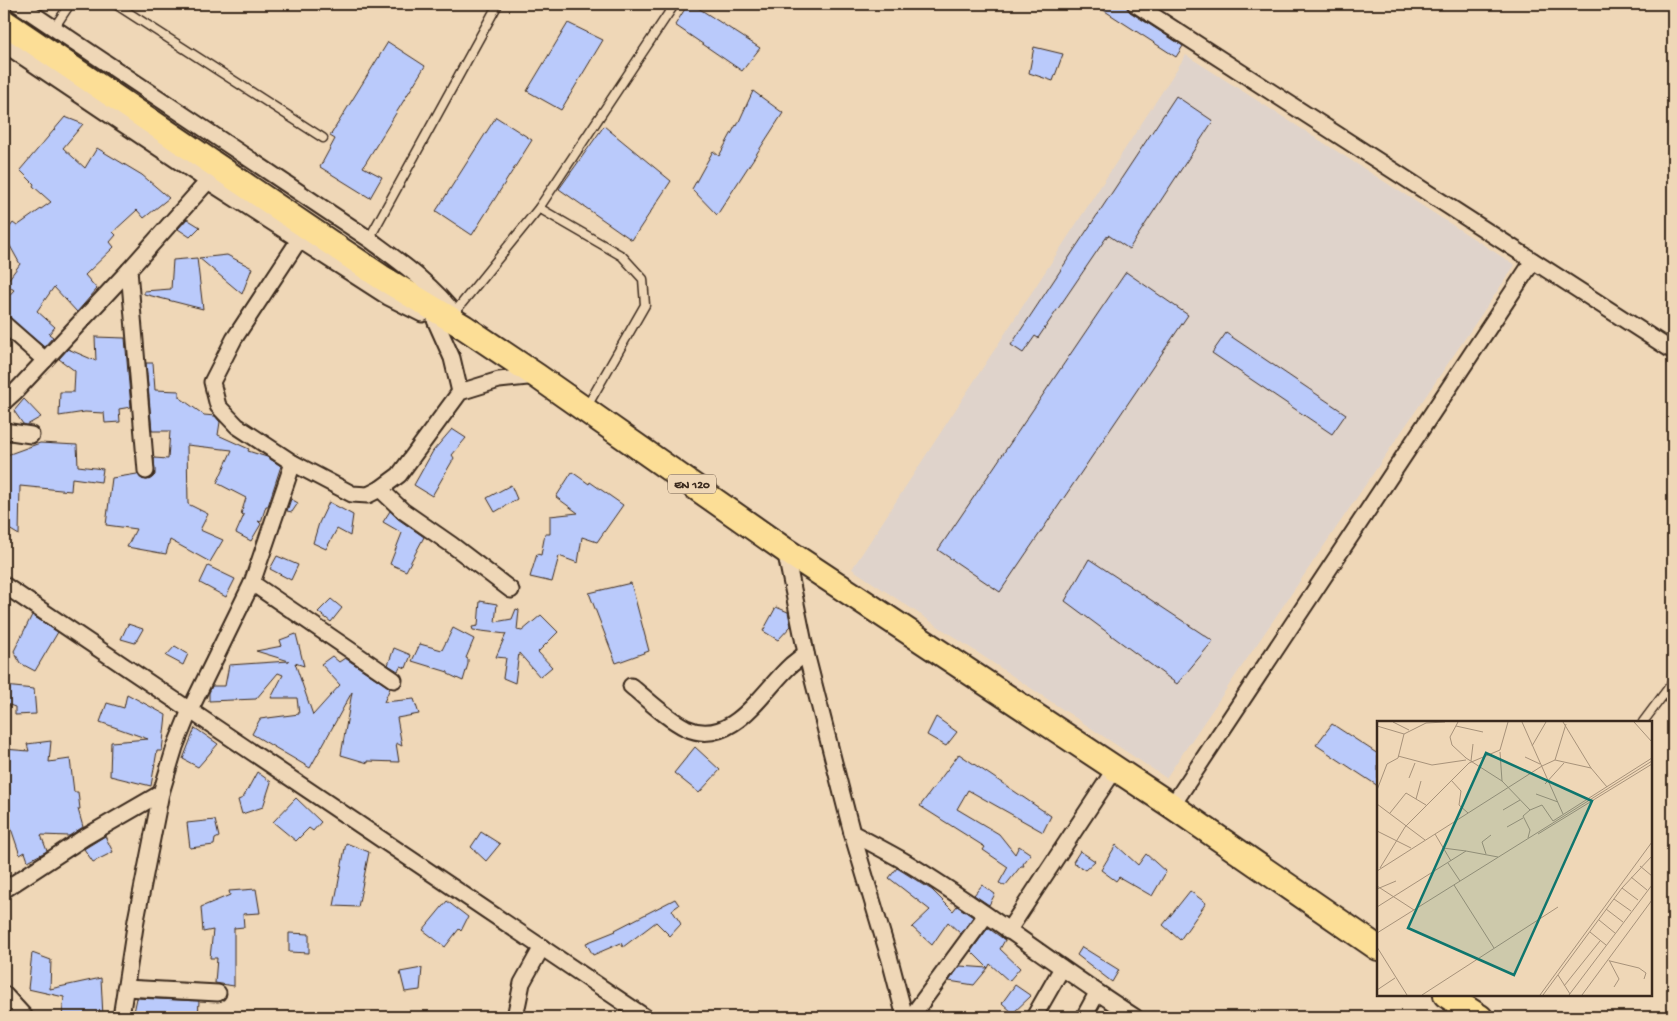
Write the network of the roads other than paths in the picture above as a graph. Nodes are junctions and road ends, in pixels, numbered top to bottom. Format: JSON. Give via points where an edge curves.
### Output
{"nodes":[{"id":1,"x":18,"y":4,"type":"edge"},
{"id":2,"x":70,"y":4,"type":"edge"},
{"id":3,"x":115,"y":4,"type":"edge"},
{"id":4,"x":498,"y":4,"type":"edge"},
{"id":5,"x":1135,"y":4,"type":"edge"},
{"id":6,"x":672,"y":8,"type":"dead end"},
{"id":7,"x":4,"y":22,"type":"edge"},
{"id":8,"x":54,"y":28,"type":"junction"},
{"id":9,"x":4,"y":44,"type":"edge"},
{"id":10,"x":323,"y":138,"type":"dead end"},
{"id":11,"x":208,"y":181,"type":"junction"},
{"id":12,"x":539,"y":208,"type":"junction"},
{"id":13,"x":368,"y":239,"type":"junction"},
{"id":14,"x":299,"y":240,"type":"junction"},
{"id":15,"x":1533,"y":261,"type":"junction"},
{"id":16,"x":129,"y":270,"type":"junction"},
{"id":17,"x":435,"y":320,"type":"junction"},
{"id":18,"x":459,"y":320,"type":"junction"},
{"id":19,"x":4,"y":324,"type":"edge"},
{"id":20,"x":1673,"y":351,"type":"edge"},
{"id":21,"x":45,"y":360,"type":"junction"},
{"id":22,"x":537,"y":376,"type":"junction"},
{"id":23,"x":460,"y":392,"type":"junction"},
{"id":24,"x":4,"y":402,"type":"edge"},
{"id":25,"x":585,"y":410,"type":"junction"},
{"id":26,"x":4,"y":431,"type":"edge"},
{"id":27,"x":31,"y":435,"type":"dead end"},
{"id":28,"x":293,"y":463,"type":"junction"},
{"id":29,"x":146,"y":471,"type":"dead end"},
{"id":30,"x":380,"y":489,"type":"junction"},
{"id":31,"x":785,"y":550,"type":"junction"},
{"id":32,"x":252,"y":583,"type":"junction"},
{"id":33,"x":4,"y":585,"type":"edge"},
{"id":34,"x":511,"y":590,"type":"dead end"},
{"id":35,"x":806,"y":654,"type":"junction"},
{"id":36,"x":394,"y":680,"type":"dead end"},
{"id":37,"x":1673,"y":682,"type":"edge"},
{"id":38,"x":631,"y":686,"type":"dead end"},
{"id":39,"x":190,"y":710,"type":"junction"},
{"id":40,"x":1644,"y":721,"type":"edge"},
{"id":41,"x":1115,"y":769,"type":"junction"},
{"id":42,"x":161,"y":793,"type":"junction"},
{"id":43,"x":1172,"y":806,"type":"junction"},
{"id":44,"x":852,"y":833,"type":"junction"},
{"id":45,"x":4,"y":890,"type":"edge"},
{"id":46,"x":986,"y":915,"type":"junction"},
{"id":47,"x":1008,"y":931,"type":"junction"},
{"id":48,"x":542,"y":947,"type":"junction"},
{"id":49,"x":1377,"y":947,"type":"edge"},
{"id":50,"x":1062,"y":968,"type":"junction"},
{"id":51,"x":125,"y":988,"type":"junction"},
{"id":52,"x":218,"y":993,"type":"dead end"},
{"id":53,"x":1097,"y":993,"type":"junction"},
{"id":54,"x":4,"y":994,"type":"edge"},
{"id":55,"x":1448,"y":996,"type":"edge"},
{"id":56,"x":25,"y":1017,"type":"edge"},
{"id":57,"x":121,"y":1017,"type":"edge"},
{"id":58,"x":515,"y":1017,"type":"edge"},
{"id":59,"x":645,"y":1017,"type":"edge"},
{"id":60,"x":905,"y":1017,"type":"edge"},
{"id":61,"x":911,"y":1017,"type":"edge"},
{"id":62,"x":1034,"y":1017,"type":"edge"},
{"id":63,"x":1084,"y":1017,"type":"edge"},
{"id":64,"x":1135,"y":1017,"type":"edge"},
{"id":65,"x":1480,"y":1017,"type":"edge"}],
"edges":[{"from":1,"to":8,"type":"street"},
{"from":2,"to":8,"type":"lane"},
{"from":3,"to":10,"type":"lane"},
{"from":4,"to":13,"type":"lane"},
{"from":5,"to":15,"type":"street"},
{"from":6,"to":12,"type":"lane"},
{"from":7,"to":18,"type":"main road","number":"EN 120","via":[[381,277]]},
{"from":8,"to":13,"type":"street"},
{"from":9,"to":11,"type":"street"},
{"from":11,"to":14,"type":"street"},
{"from":11,"to":16,"type":"street"},
{"from":12,"to":18,"type":"lane"},
{"from":12,"to":25,"type":"lane","via":[[622,256],[643,279],[644,305]]},
{"from":13,"to":18,"type":"street","via":[[420,278]]},
{"from":14,"to":17,"type":"street","via":[[388,297]]},
{"from":14,"to":28,"type":"street","via":[[234,339],[212,382],[218,406],[236,426]]},
{"from":15,"to":20,"type":"street"},
{"from":15,"to":43,"type":"street"},
{"from":16,"to":21,"type":"street"},
{"from":16,"to":29,"type":"street"},
{"from":17,"to":18,"type":"street"},
{"from":17,"to":23,"type":"street","via":[[452,358]]},
{"from":18,"to":22,"type":"main road","number":"EN 120"},
{"from":19,"to":21,"type":"street"},
{"from":21,"to":24,"type":"street"},
{"from":22,"to":23,"type":"street","via":[[499,380]]},
{"from":22,"to":25,"type":"main road","number":"EN 120"},
{"from":23,"to":30,"type":"street","via":[[399,475]]},
{"from":25,"to":31,"type":"main road","number":"EN 120"},
{"from":26,"to":27,"type":"street"},
{"from":28,"to":30,"type":"street","via":[[352,494],[368,495]]},
{"from":28,"to":32,"type":"street"},
{"from":30,"to":34,"type":"street","via":[[403,511]]},
{"from":31,"to":35,"type":"street"},
{"from":31,"to":41,"type":"main road","number":"EN 120"},
{"from":32,"to":36,"type":"street"},
{"from":32,"to":39,"type":"street"},
{"from":33,"to":39,"type":"street"},
{"from":35,"to":38,"type":"street","via":[[790,666],[755,705],[722,730],[703,733],[687,728]]},
{"from":35,"to":44,"type":"street"},
{"from":37,"to":40,"type":"lane"},
{"from":39,"to":42,"type":"street"},
{"from":39,"to":48,"type":"street"},
{"from":41,"to":43,"type":"main road","number":"EN 120"},
{"from":41,"to":47,"type":"street"},
{"from":42,"to":45,"type":"street","via":[[85,837]]},
{"from":42,"to":51,"type":"street"},
{"from":43,"to":49,"type":"main road","number":"EN 120"},
{"from":44,"to":46,"type":"street","via":[[909,864]]},
{"from":44,"to":60,"type":"street"},
{"from":46,"to":47,"type":"street"},
{"from":46,"to":61,"type":"street"},
{"from":47,"to":50,"type":"street"},
{"from":48,"to":58,"type":"street","via":[[522,983]]},
{"from":48,"to":59,"type":"street"},
{"from":50,"to":53,"type":"street"},
{"from":50,"to":62,"type":"street"},
{"from":51,"to":52,"type":"street"},
{"from":51,"to":57,"type":"street"},
{"from":53,"to":63,"type":"street"},
{"from":53,"to":64,"type":"street"},
{"from":54,"to":56,"type":"street"},
{"from":55,"to":65,"type":"main road"}]}
